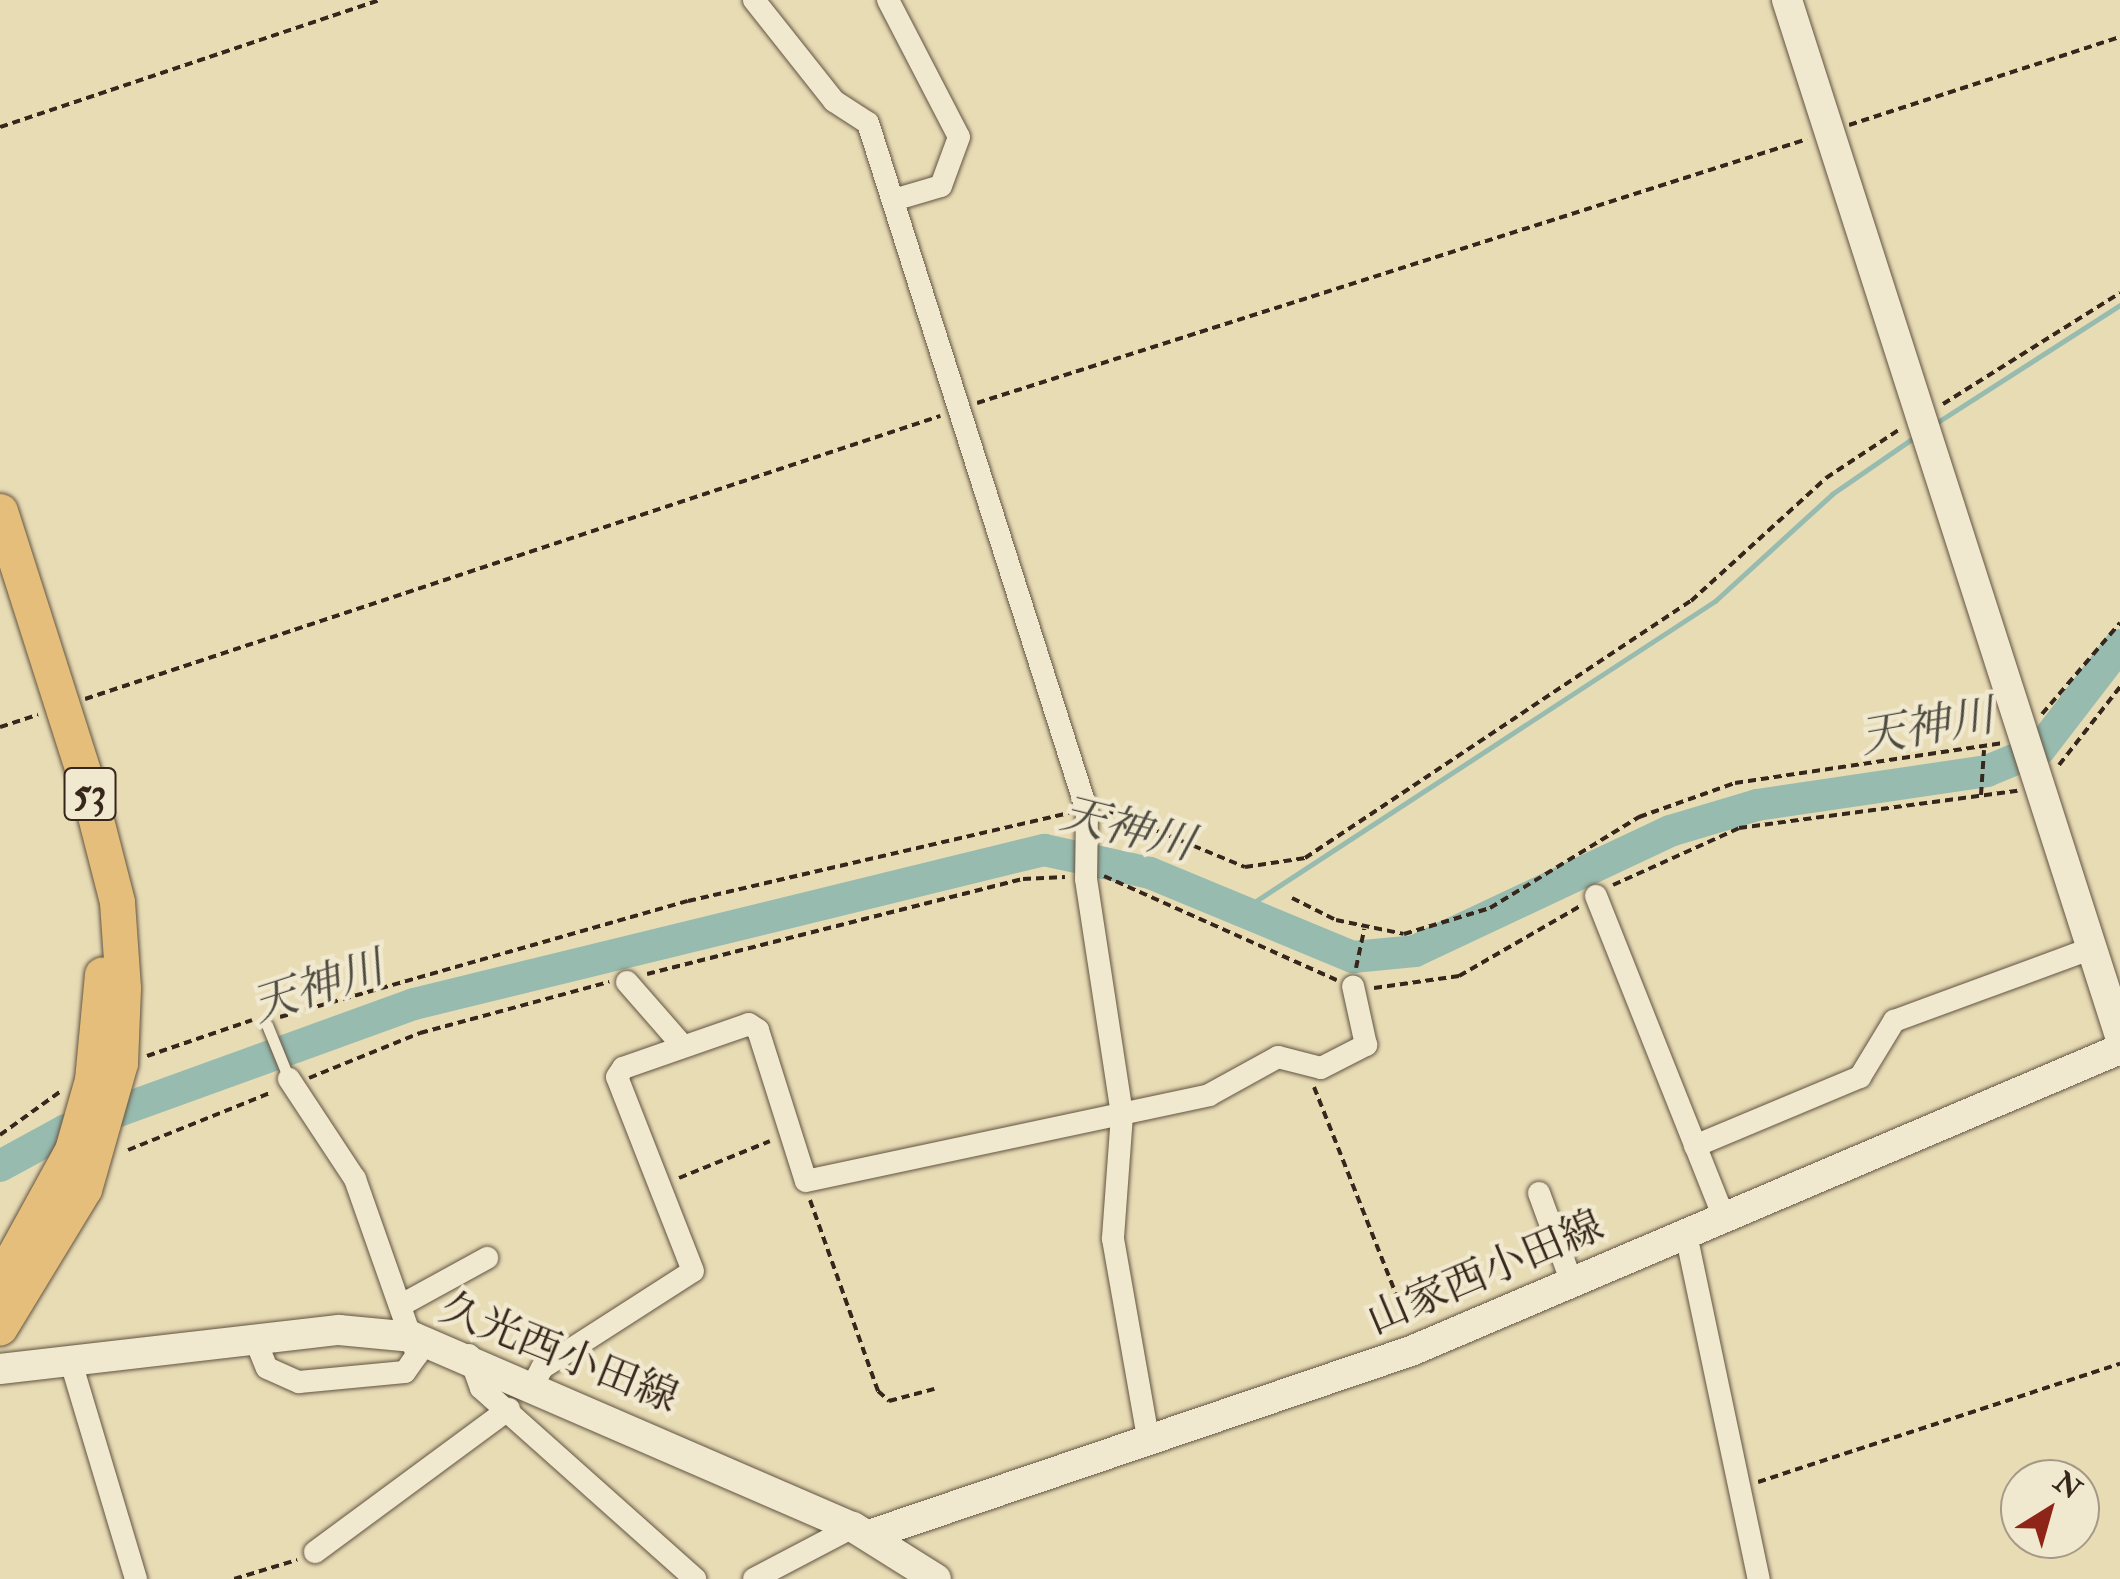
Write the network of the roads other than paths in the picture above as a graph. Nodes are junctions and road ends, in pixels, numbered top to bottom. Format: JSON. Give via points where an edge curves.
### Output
{"nodes":[{"id":1,"x":754,"y":0,"type":"edge"},
{"id":2,"x":888,"y":0,"type":"edge"},
{"id":3,"x":1787,"y":0,"type":"edge"},
{"id":4,"x":898,"y":199,"type":"junction"},
{"id":5,"x":0,"y":512,"type":"edge"},
{"id":6,"x":0,"y":580,"type":"edge"},
{"id":7,"x":53,"y":710,"type":"junction"},
{"id":8,"x":1596,"y":896,"type":"road end"},
{"id":9,"x":2092,"y":948,"type":"junction"},
{"id":10,"x":626,"y":982,"type":"road end"},
{"id":11,"x":1353,"y":986,"type":"road end"},
{"id":12,"x":266,"y":1026,"type":"dead end"},
{"id":13,"x":2120,"y":1036,"type":"edge"},
{"id":14,"x":680,"y":1044,"type":"junction"},
{"id":15,"x":2120,"y":1049,"type":"edge"},
{"id":16,"x":290,"y":1083,"type":"joint"},
{"id":17,"x":1122,"y":1115,"type":"junction"},
{"id":18,"x":1695,"y":1146,"type":"junction"},
{"id":19,"x":67,"y":1194,"type":"junction"},
{"id":20,"x":1539,"y":1194,"type":"dead end"},
{"id":21,"x":1724,"y":1218,"type":"junction"},
{"id":22,"x":1686,"y":1234,"type":"junction"},
{"id":23,"x":487,"y":1258,"type":"dead end"},
{"id":24,"x":0,"y":1281,"type":"edge"},
{"id":25,"x":1572,"y":1283,"type":"junction"},
{"id":26,"x":403,"y":1304,"type":"junction"},
{"id":27,"x":0,"y":1326,"type":"edge"},
{"id":28,"x":413,"y":1337,"type":"junction"},
{"id":29,"x":255,"y":1339,"type":"junction"},
{"id":30,"x":469,"y":1355,"type":"junction"},
{"id":31,"x":70,"y":1359,"type":"junction"},
{"id":32,"x":0,"y":1369,"type":"edge"},
{"id":33,"x":534,"y":1383,"type":"junction"},
{"id":34,"x":509,"y":1410,"type":"junction"},
{"id":35,"x":1148,"y":1437,"type":"junction"},
{"id":36,"x":861,"y":1531,"type":"junction"},
{"id":37,"x":315,"y":1552,"type":"road end"},
{"id":38,"x":136,"y":1579,"type":"edge"},
{"id":39,"x":696,"y":1579,"type":"edge"},
{"id":40,"x":754,"y":1579,"type":"edge"},
{"id":41,"x":936,"y":1579,"type":"edge"},
{"id":42,"x":1759,"y":1579,"type":"edge"}],
"edges":[{"from":1,"to":4,"type":"street","via":[[834,100],[868,123]]},
{"from":2,"to":4,"type":"street","via":[[959,137],[941,186]]},
{"from":3,"to":9,"type":"main road"},
{"from":4,"to":17,"type":"street","via":[[1086,819],[1087,875]]},
{"from":5,"to":7,"type":"main road","number":"53"},
{"from":6,"to":7,"type":"main road","number":"53"},
{"from":7,"to":19,"type":"main road","number":"53","via":[[118,902],[103,1083]]},
{"from":8,"to":18,"type":"street"},
{"from":9,"to":13,"type":"main road"},
{"from":9,"to":18,"type":"street","via":[[1894,1022],[1860,1077]]},
{"from":10,"to":14,"type":"street"},
{"from":11,"to":17,"type":"street","via":[[1366,1044],[1309,1068],[1278,1057],[1210,1094]]},
{"from":12,"to":16,"type":"lane"},
{"from":14,"to":17,"type":"street","via":[[748,1024],[758,1030],[806,1181]]},
{"from":14,"to":33,"type":"street","via":[[617,1077],[688,1279],[542,1368]]},
{"from":15,"to":21,"type":"main road","name":"山家西小田線"},
{"from":16,"to":26,"type":"street","via":[[356,1179]]},
{"from":17,"to":35,"type":"street","via":[[1113,1239]]},
{"from":18,"to":21,"type":"street"},
{"from":19,"to":24,"type":"main road","number":"53"},
{"from":19,"to":27,"type":"main road","number":"53"},
{"from":20,"to":25,"type":"street"},
{"from":21,"to":22,"type":"main road","name":"山家西小田線"},
{"from":22,"to":25,"type":"main road","name":"山家西小田線"},
{"from":22,"to":42,"type":"street"},
{"from":23,"to":26,"type":"street"},
{"from":25,"to":35,"type":"main road","name":"山家西小田線","via":[[1272,1405]]},
{"from":26,"to":28,"type":"street"},
{"from":28,"to":29,"type":"main road","name":"久光西小田線","via":[[339,1330]]},
{"from":28,"to":29,"type":"street","via":[[417,1355],[405,1372],[299,1382],[267,1368]]},
{"from":28,"to":30,"type":"main road","name":"久光西小田線"},
{"from":29,"to":31,"type":"main road","name":"久光西小田線"},
{"from":30,"to":33,"type":"main road","name":"久光西小田線"},
{"from":30,"to":34,"type":"street","via":[[475,1379]]},
{"from":31,"to":32,"type":"main road","name":"久光西小田線"},
{"from":31,"to":38,"type":"street"},
{"from":33,"to":36,"type":"main road","name":"久光西小田線"},
{"from":34,"to":37,"type":"street"},
{"from":34,"to":39,"type":"street"},
{"from":35,"to":36,"type":"main road","name":"山家西小田線"},
{"from":36,"to":40,"type":"street"},
{"from":36,"to":41,"type":"main road","name":"久光西小田線"}]}
